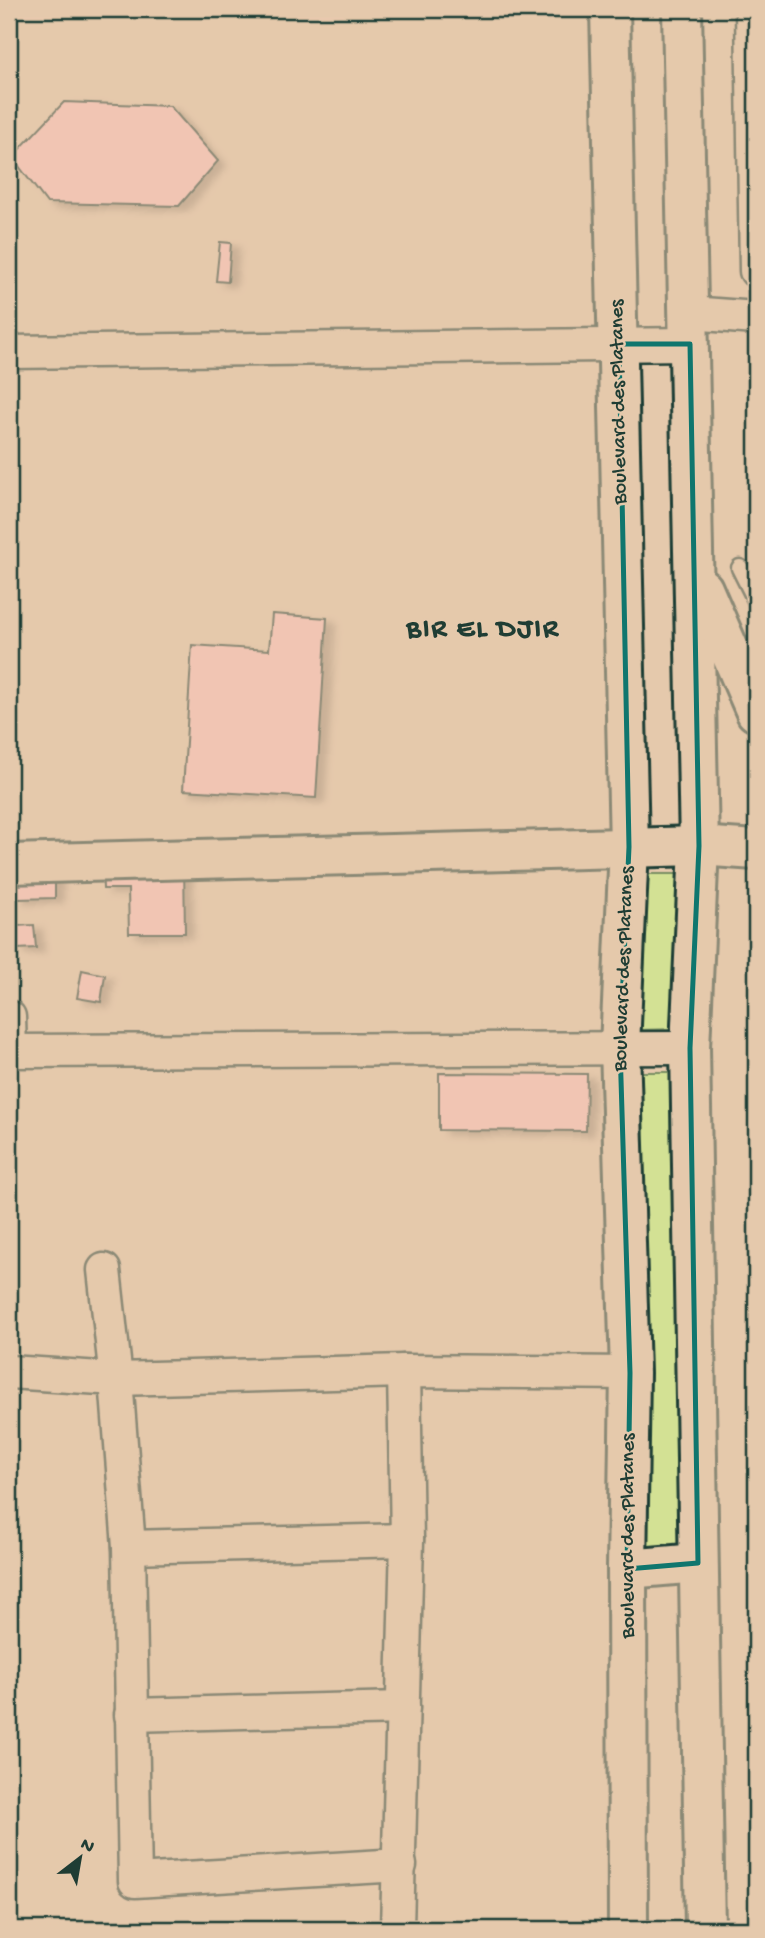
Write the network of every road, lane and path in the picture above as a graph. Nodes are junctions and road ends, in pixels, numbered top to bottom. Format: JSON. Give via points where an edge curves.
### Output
{"nodes":[{"id":1,"x":610,"y":9,"type":"edge"},
{"id":2,"x":682,"y":9,"type":"edge"},
{"id":3,"x":752,"y":9,"type":"edge"},
{"id":4,"x":756,"y":271,"type":"edge"},
{"id":5,"x":756,"y":318,"type":"edge"},
{"id":6,"x":690,"y":328,"type":"junction"},
{"id":7,"x":619,"y":344,"type":"junction"},
{"id":8,"x":9,"y":352,"type":"edge"},
{"id":9,"x":740,"y":568,"type":"dead end"},
{"id":10,"x":695,"y":571,"type":"junction"},
{"id":11,"x":756,"y":600,"type":"edge"},
{"id":12,"x":756,"y":712,"type":"edge"},
{"id":13,"x":699,"y":846,"type":"junction"},
{"id":14,"x":629,"y":847,"type":"junction"},
{"id":15,"x":756,"y":850,"type":"edge"},
{"id":16,"x":9,"y":864,"type":"edge"},
{"id":17,"x":9,"y":1017,"type":"edge"},
{"id":18,"x":620,"y":1047,"type":"junction"},
{"id":19,"x":690,"y":1048,"type":"junction"},
{"id":20,"x":9,"y":1051,"type":"edge"},
{"id":21,"x":104,"y":1270,"type":"dead end"},
{"id":22,"x":404,"y":1371,"type":"junction"},
{"id":23,"x":9,"y":1372,"type":"edge"},
{"id":24,"x":630,"y":1373,"type":"junction"},
{"id":25,"x":116,"y":1379,"type":"junction"},
{"id":26,"x":407,"y":1540,"type":"junction"},
{"id":27,"x":129,"y":1547,"type":"junction"},
{"id":28,"x":698,"y":1563,"type":"junction"},
{"id":29,"x":627,"y":1569,"type":"junction"},
{"id":30,"x":403,"y":1708,"type":"junction"},
{"id":31,"x":131,"y":1715,"type":"junction"},
{"id":32,"x":400,"y":1865,"type":"junction"},
{"id":33,"x":397,"y":1929,"type":"edge"},
{"id":34,"x":628,"y":1929,"type":"edge"},
{"id":35,"x":705,"y":1929,"type":"edge"}],
"edges":[{"from":1,"to":7,"type":"main road","name":"Boulevard des Platanes"},
{"from":2,"to":6,"type":"main road"},
{"from":3,"to":4,"type":"street"},
{"from":5,"to":6,"type":"street"},
{"from":6,"to":7,"type":"street"},
{"from":6,"to":10,"type":"main road"},
{"from":7,"to":8,"type":"street"},
{"from":7,"to":14,"type":"main road","name":"Boulevard des Platanes"},
{"from":9,"to":11,"type":"lane"},
{"from":10,"to":12,"type":"main road"},
{"from":10,"to":13,"type":"main road"},
{"from":13,"to":14,"type":"main road"},
{"from":13,"to":15,"type":"main road"},
{"from":13,"to":19,"type":"main road"},
{"from":14,"to":16,"type":"main road"},
{"from":14,"to":18,"type":"main road","name":"Boulevard des Platanes"},
{"from":17,"to":20,"type":"street"},
{"from":18,"to":19,"type":"street"},
{"from":18,"to":20,"type":"street"},
{"from":18,"to":24,"type":"main road","name":"Boulevard des Platanes"},
{"from":19,"to":28,"type":"main road"},
{"from":21,"to":25,"type":"street"},
{"from":22,"to":24,"type":"street"},
{"from":22,"to":25,"type":"street"},
{"from":22,"to":26,"type":"street"},
{"from":23,"to":25,"type":"street"},
{"from":24,"to":29,"type":"main road","name":"Boulevard des Platanes"},
{"from":25,"to":27,"type":"street"},
{"from":26,"to":27,"type":"street"},
{"from":26,"to":30,"type":"street"},
{"from":27,"to":31,"type":"street"},
{"from":28,"to":29,"type":"main road"},
{"from":28,"to":35,"type":"main road"},
{"from":29,"to":34,"type":"main road","name":"Boulevard des Platanes"},
{"from":30,"to":31,"type":"street"},
{"from":30,"to":32,"type":"street"},
{"from":31,"to":32,"type":"street","via":[[135,1881]]},
{"from":32,"to":33,"type":"street"}]}
